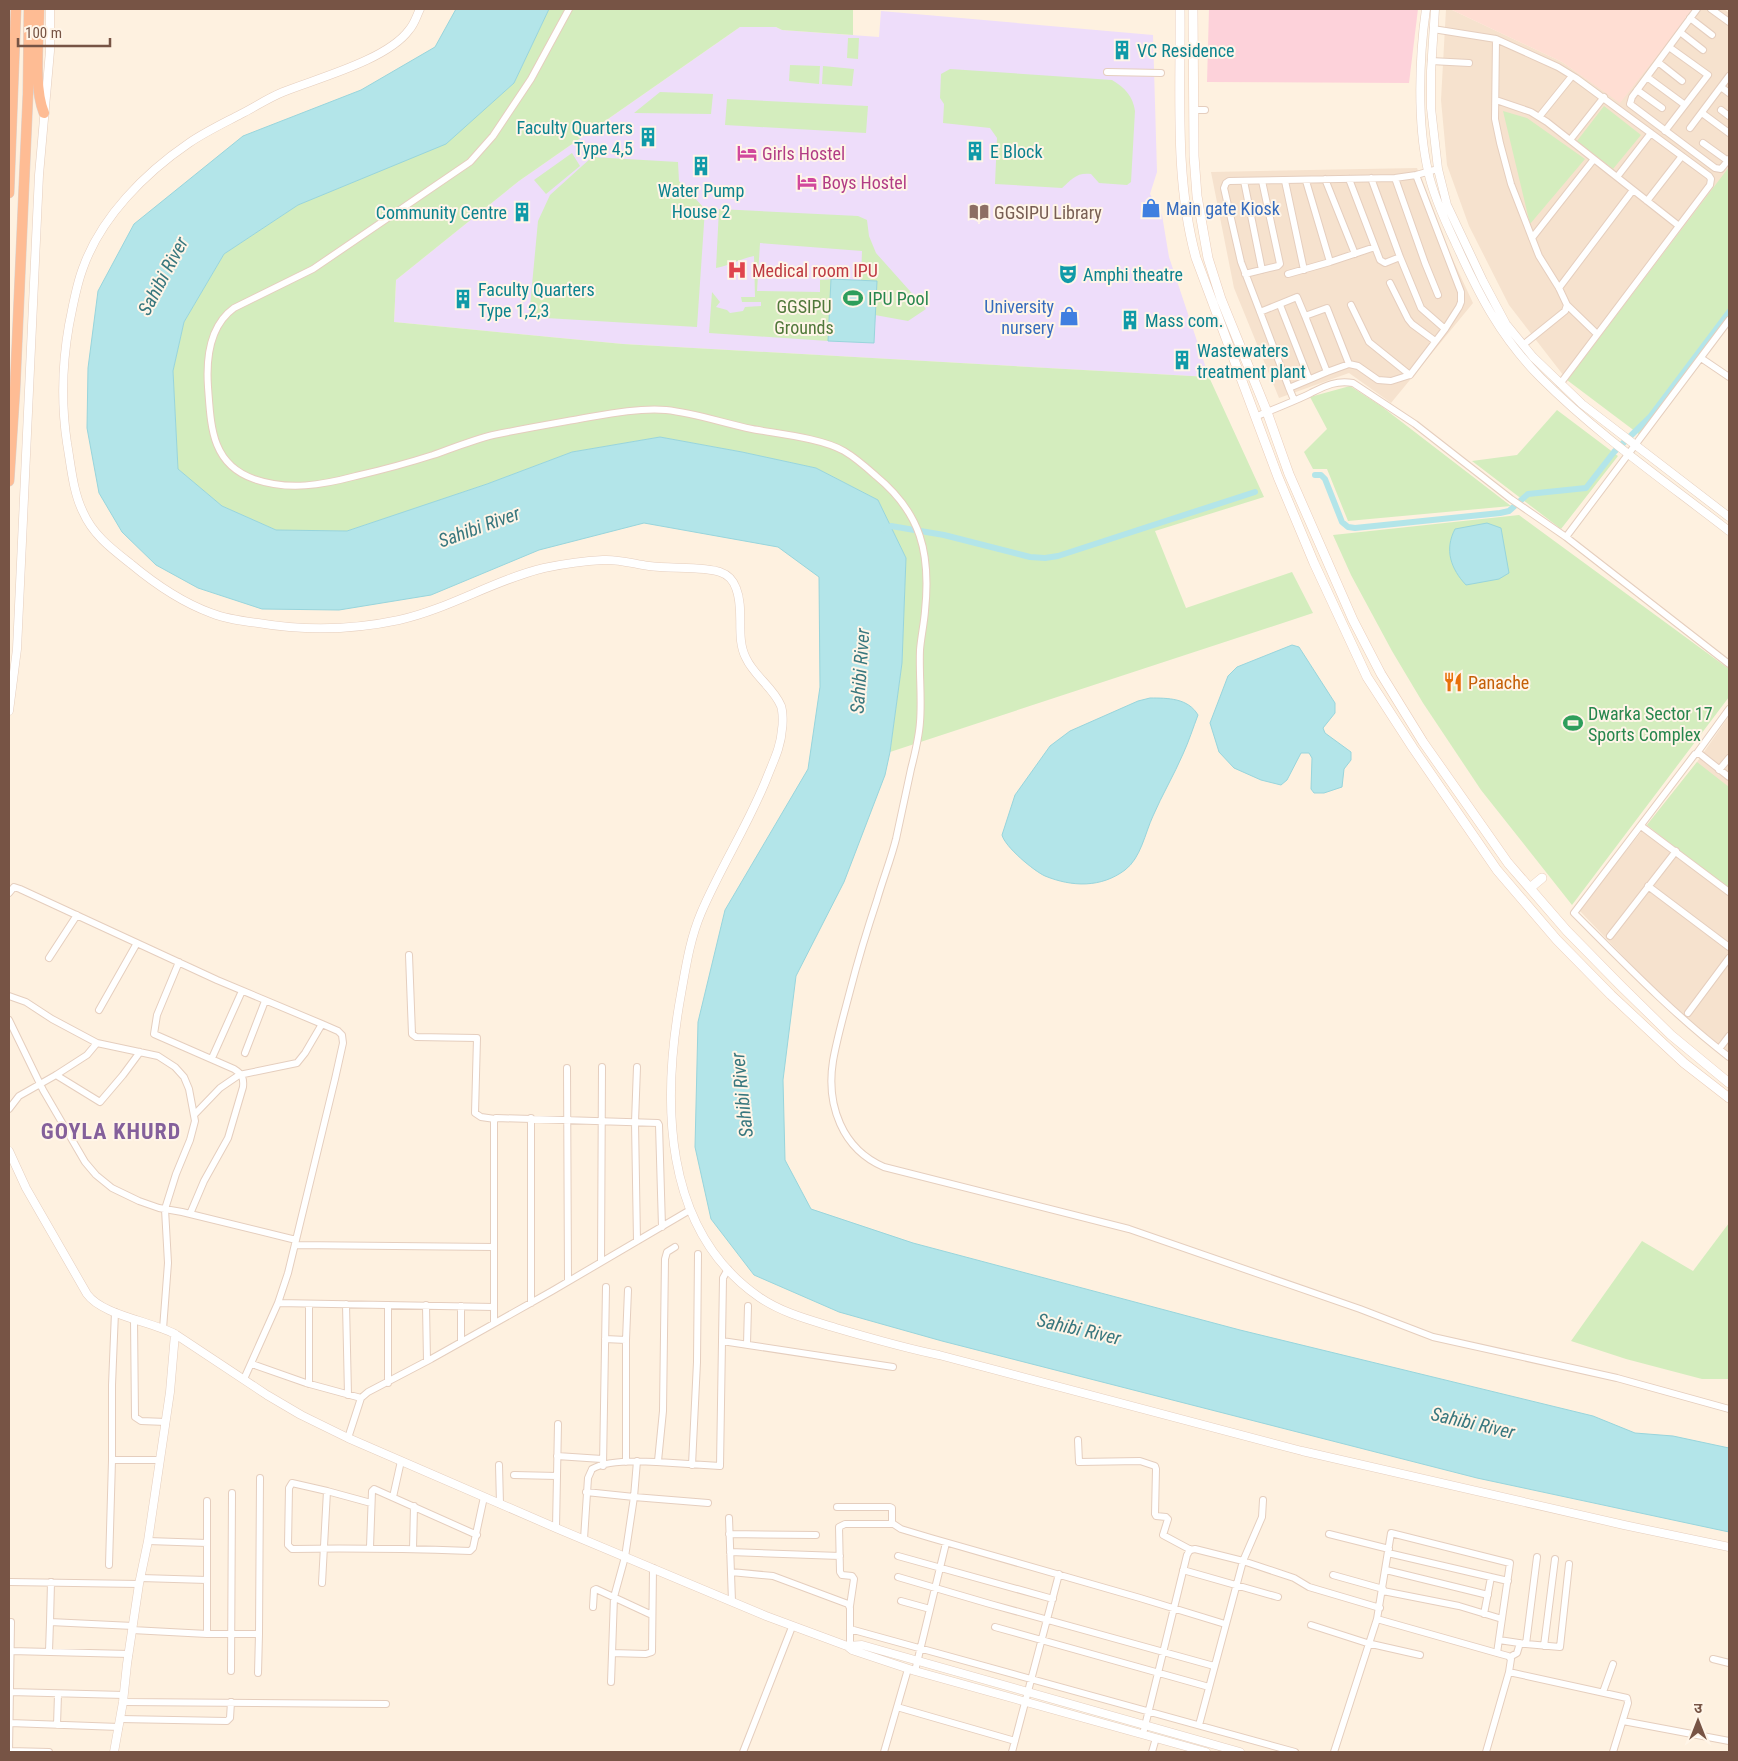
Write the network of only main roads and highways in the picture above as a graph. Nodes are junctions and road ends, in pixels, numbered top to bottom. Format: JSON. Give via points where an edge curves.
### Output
{"nodes":[{"id":1,"x":16,"y":9,"type":"edge"},
{"id":2,"x":29,"y":9,"type":"edge"},
{"id":3,"x":39,"y":9,"type":"edge"},
{"id":4,"x":1180,"y":9,"type":"edge"},
{"id":5,"x":1193,"y":9,"type":"edge"},
{"id":6,"x":44,"y":113,"type":"road end"},
{"id":7,"x":9,"y":193,"type":"edge"},
{"id":8,"x":9,"y":481,"type":"edge"},
{"id":9,"x":1542,"y":878,"type":"dead end"},
{"id":10,"x":1530,"y":888,"type":"junction"},
{"id":11,"x":1729,"y":1083,"type":"edge"},
{"id":12,"x":1729,"y":1098,"type":"edge"}],
"edges":[{"from":1,"to":7,"type":"highway"},
{"from":2,"to":8,"type":"highway"},
{"from":3,"to":6,"type":"highway","via":[[38,89]]},
{"from":4,"to":12,"type":"main road","via":[[1181,154],[1190,235],[1196,258],[1278,477],[1367,677],[1497,870],[1557,940],[1684,1063]]},
{"from":5,"to":10,"type":"main road","via":[[1194,156],[1208,258],[1289,474],[1353,620],[1381,674],[1467,806]]},
{"from":9,"to":10,"type":"main road"},
{"from":10,"to":11,"type":"main road","via":[[1567,931],[1671,1035]]}]}
